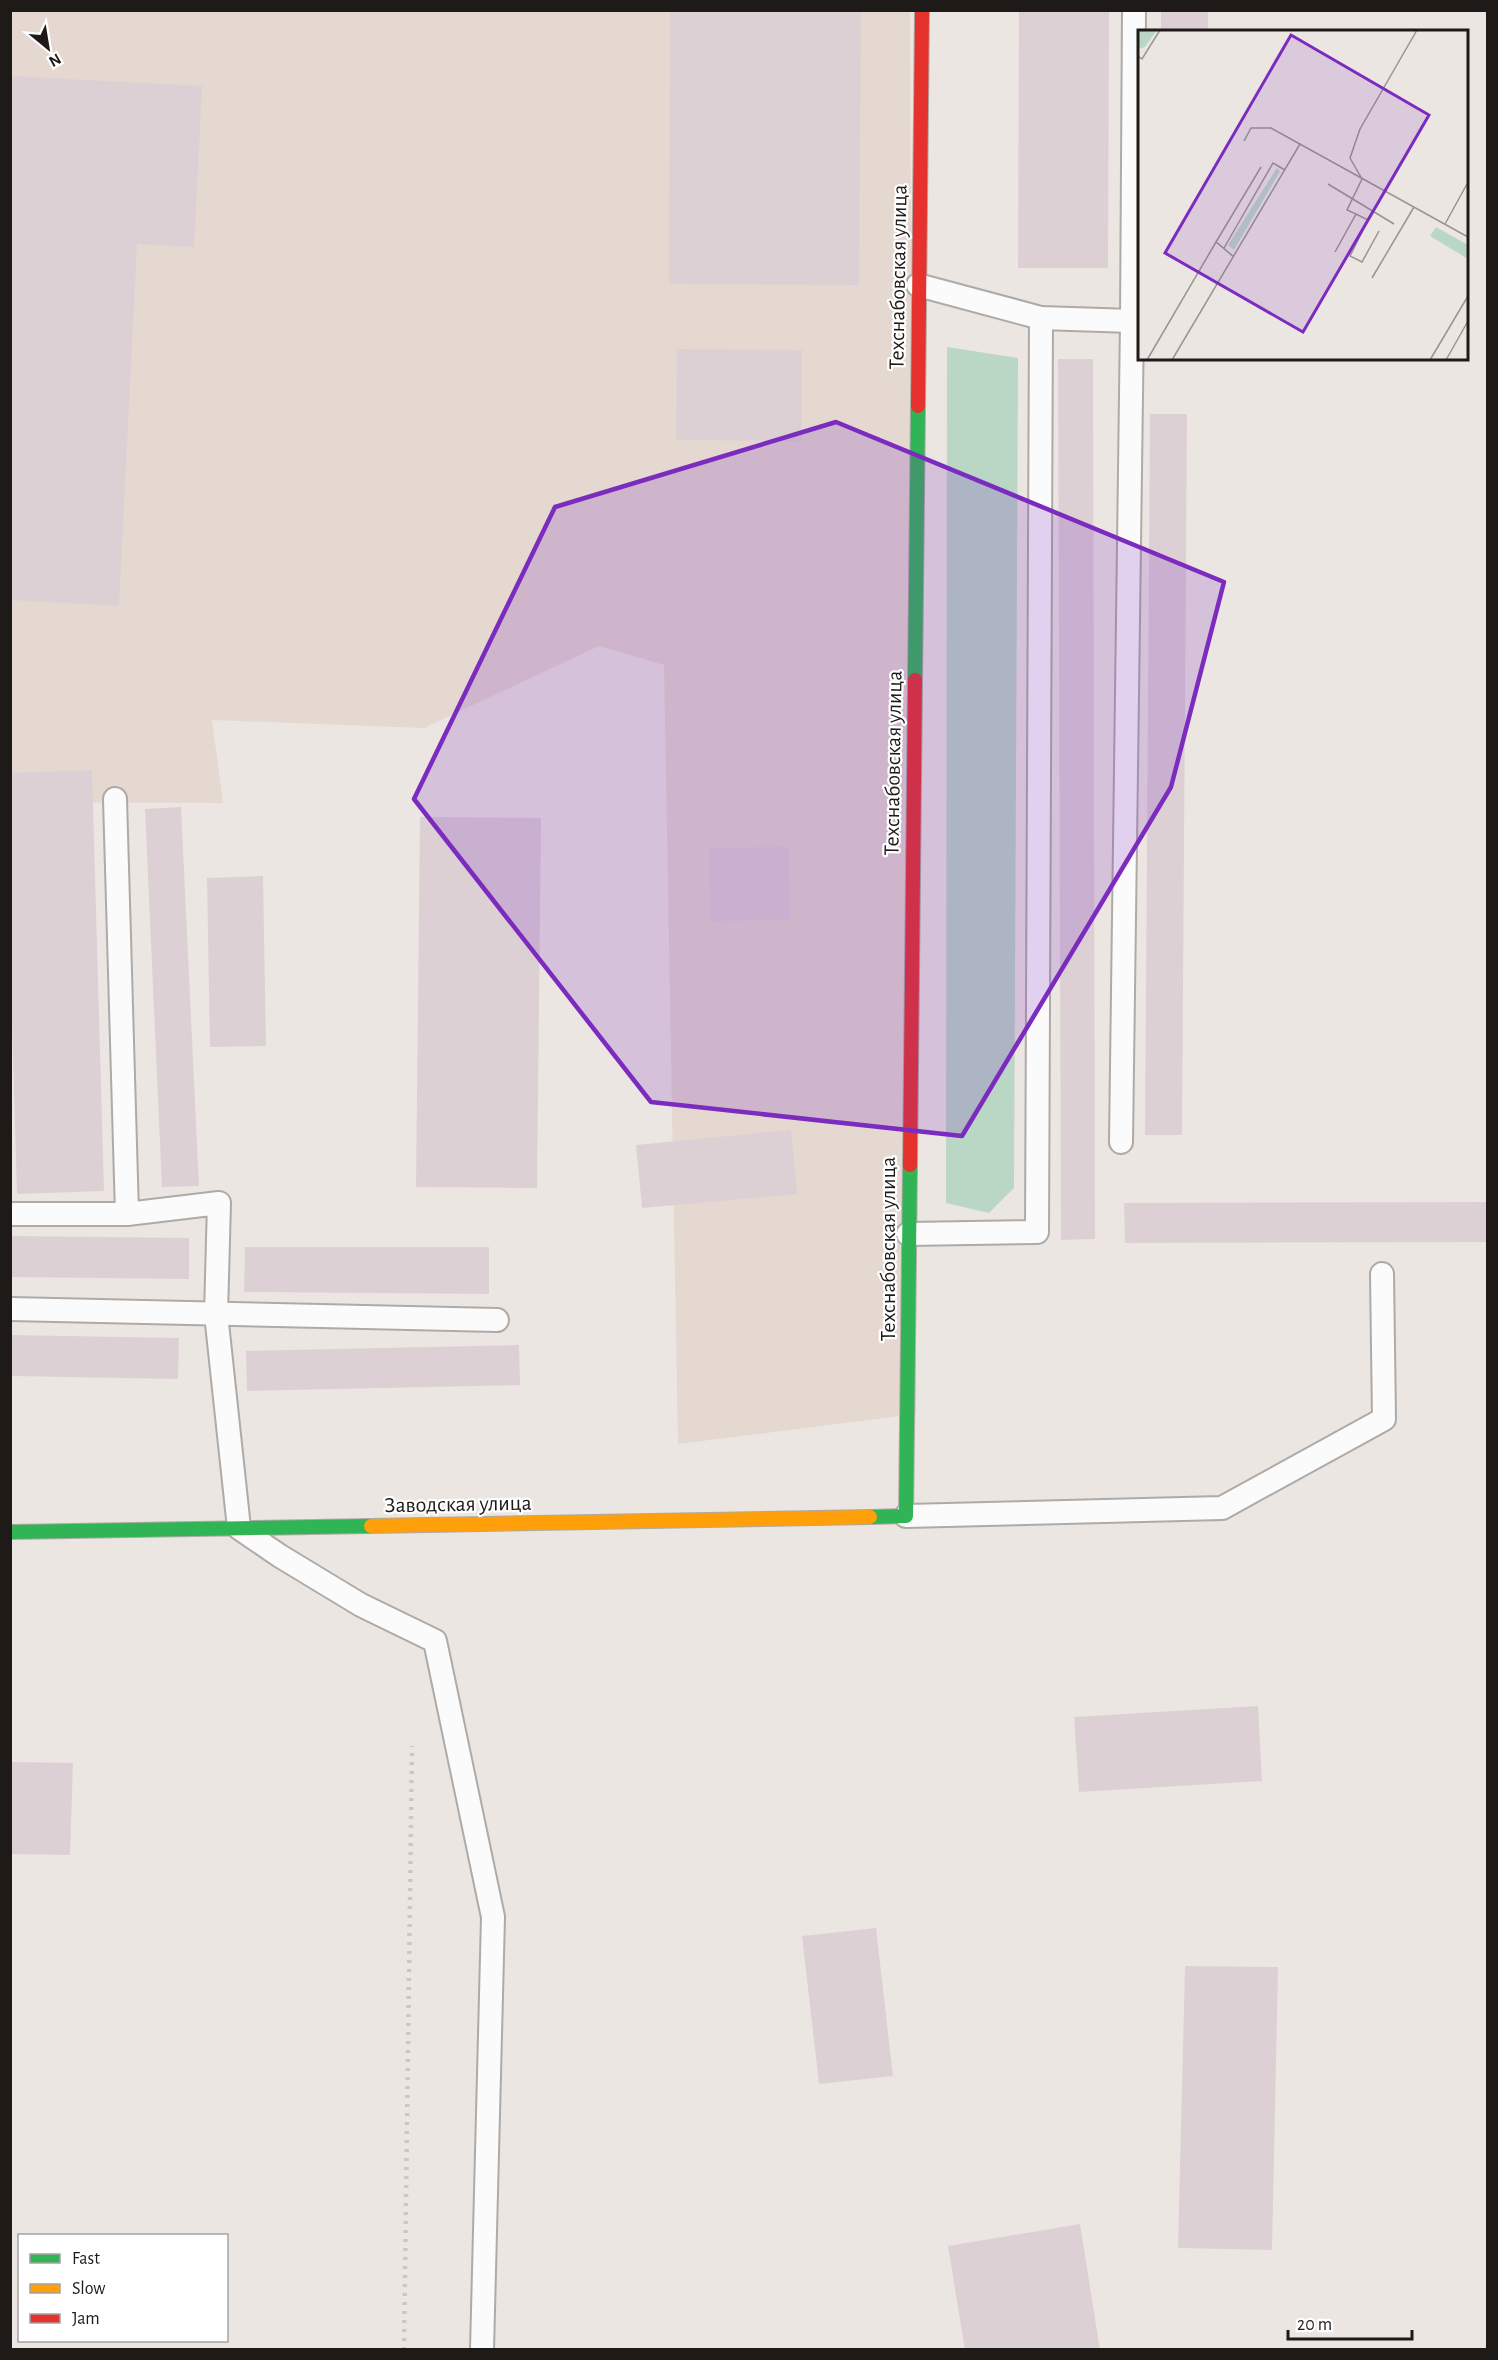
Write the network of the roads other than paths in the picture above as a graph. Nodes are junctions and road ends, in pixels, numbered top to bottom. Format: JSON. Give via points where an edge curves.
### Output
{"nodes":[{"id":1,"x":922,"y":10,"type":"edge"},
{"id":2,"x":1134,"y":10,"type":"edge"},
{"id":3,"x":918,"y":285,"type":"junction"},
{"id":4,"x":1041,"y":318,"type":"junction"},
{"id":5,"x":1132,"y":321,"type":"junction"},
{"id":6,"x":115,"y":799,"type":"dead end"},
{"id":7,"x":1121,"y":1142,"type":"dead end"},
{"id":8,"x":10,"y":1214,"type":"edge"},
{"id":9,"x":127,"y":1214,"type":"junction"},
{"id":10,"x":908,"y":1234,"type":"junction"},
{"id":11,"x":1382,"y":1274,"type":"dead end"},
{"id":12,"x":10,"y":1309,"type":"edge"},
{"id":13,"x":216,"y":1314,"type":"junction"},
{"id":14,"x":497,"y":1320,"type":"dead end"},
{"id":15,"x":906,"y":1516,"type":"junction"},
{"id":16,"x":239,"y":1528,"type":"junction"},
{"id":17,"x":10,"y":1532,"type":"edge"},
{"id":18,"x":482,"y":2349,"type":"edge"}],
"edges":[{"from":1,"to":3,"type":"street","name":"Техснабовская улица"},
{"from":2,"to":5,"type":"lane"},
{"from":3,"to":4,"type":"lane"},
{"from":3,"to":10,"type":"street","name":"Техснабовская улица"},
{"from":4,"to":5,"type":"lane"},
{"from":4,"to":10,"type":"lane","via":[[1037,1232]]},
{"from":5,"to":7,"type":"lane"},
{"from":6,"to":9,"type":"lane"},
{"from":8,"to":9,"type":"lane"},
{"from":9,"to":13,"type":"lane","via":[[219,1203]]},
{"from":10,"to":15,"type":"street","name":"Техснабовская улица"},
{"from":11,"to":15,"type":"lane","via":[[1384,1419],[1222,1508]]},
{"from":12,"to":13,"type":"lane"},
{"from":13,"to":14,"type":"lane"},
{"from":13,"to":16,"type":"lane"},
{"from":15,"to":16,"type":"street","name":"Заводская улица"},
{"from":16,"to":17,"type":"street","name":"Заводская улица"},
{"from":16,"to":18,"type":"lane","via":[[361,1605],[435,1641],[493,1917]]}]}
